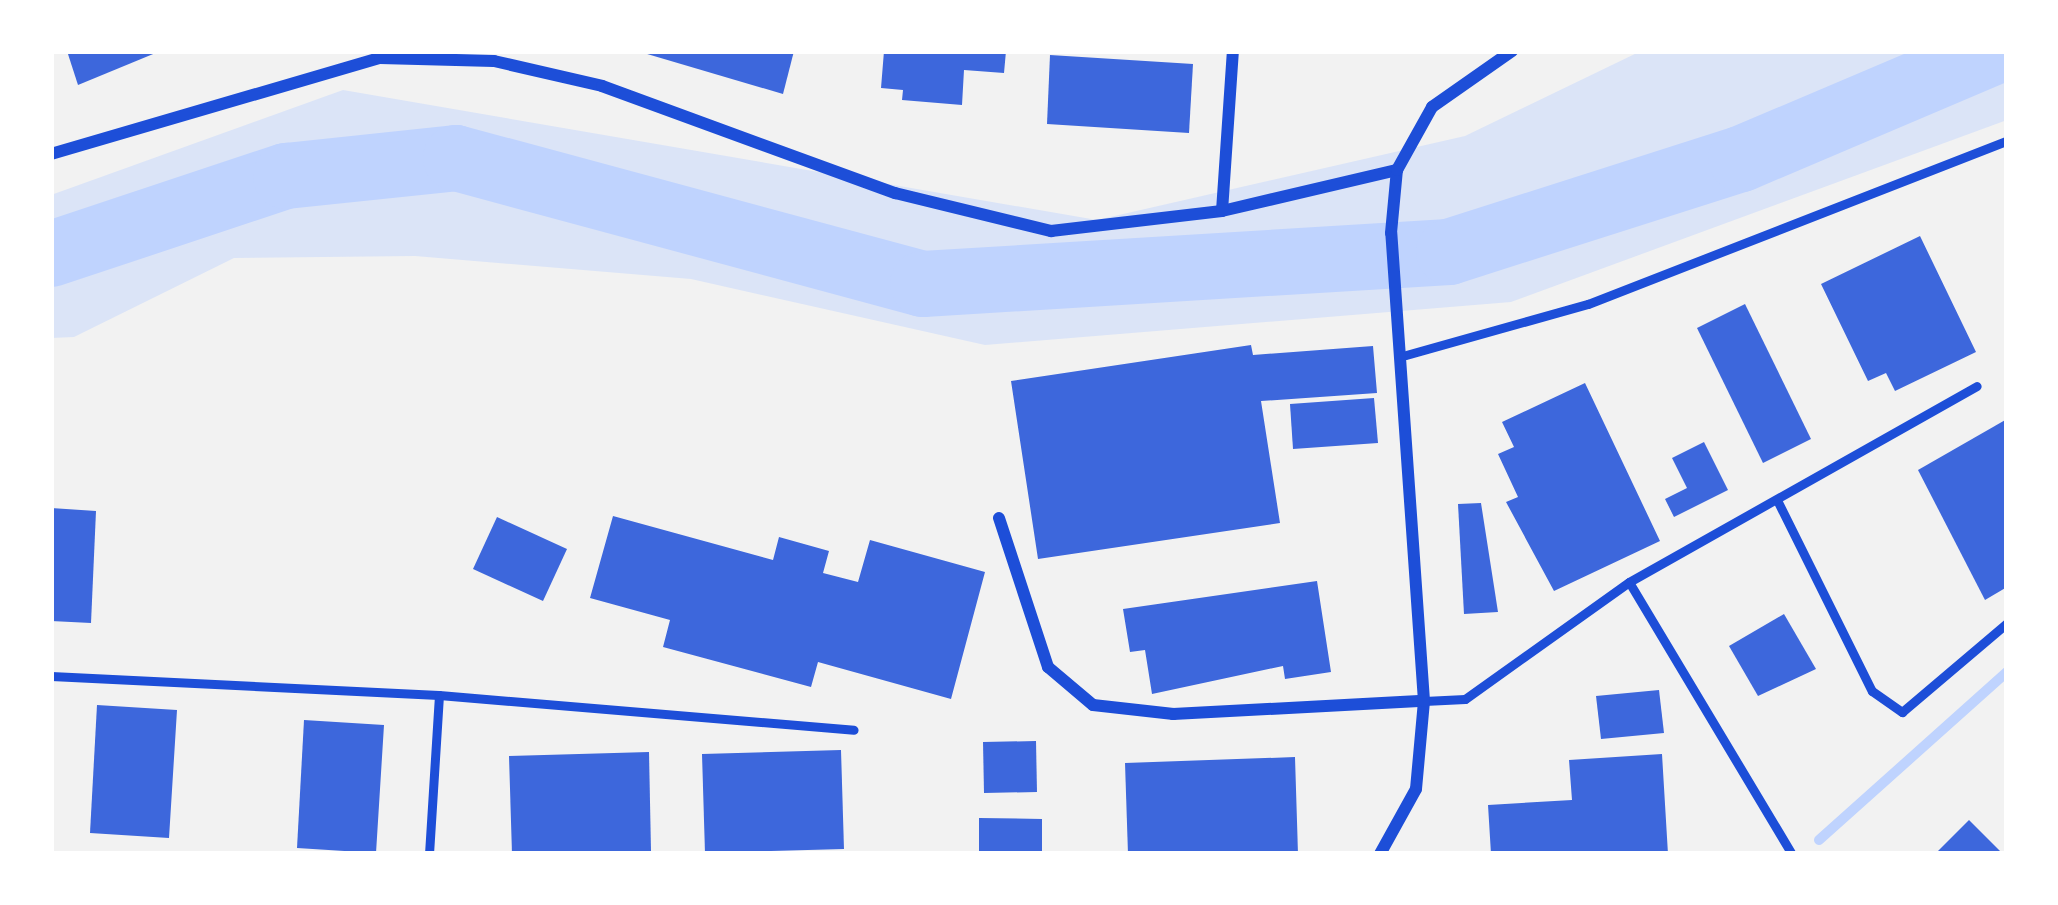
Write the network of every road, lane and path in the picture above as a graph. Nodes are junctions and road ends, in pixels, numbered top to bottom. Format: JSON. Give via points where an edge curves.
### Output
{"nodes":[{"id":1,"x":1233,"y":51,"type":"edge"},
{"id":2,"x":1512,"y":51,"type":"edge"},
{"id":3,"x":2007,"y":140,"type":"edge"},
{"id":4,"x":51,"y":154,"type":"edge"},
{"id":5,"x":1396,"y":170,"type":"junction"},
{"id":6,"x":1222,"y":211,"type":"junction"},
{"id":7,"x":1406,"y":355,"type":"junction"},
{"id":8,"x":1977,"y":386,"type":"dead end"},
{"id":9,"x":1778,"y":502,"type":"junction"},
{"id":10,"x":999,"y":518,"type":"dead end"},
{"id":11,"x":1629,"y":582,"type":"junction"},
{"id":12,"x":2007,"y":623,"type":"edge"},
{"id":13,"x":51,"y":676,"type":"edge"},
{"id":14,"x":439,"y":695,"type":"junction"},
{"id":15,"x":1424,"y":701,"type":"junction"},
{"id":16,"x":854,"y":730,"type":"dead end"},
{"id":17,"x":429,"y":854,"type":"edge"},
{"id":18,"x":1380,"y":854,"type":"edge"},
{"id":19,"x":1792,"y":854,"type":"edge"}],
"edges":[{"from":1,"to":6,"type":"street"},
{"from":2,"to":5,"type":"street","via":[[1432,107]]},
{"from":3,"to":7,"type":"lane","via":[[1588,304]]},
{"from":4,"to":6,"type":"street","via":[[380,58],[494,61],[602,86],[895,193],[1052,231]]},
{"from":5,"to":6,"type":"street"},
{"from":5,"to":7,"type":"street","via":[[1390,233]]},
{"from":7,"to":15,"type":"street"},
{"from":8,"to":9,"type":"lane"},
{"from":9,"to":11,"type":"lane"},
{"from":9,"to":12,"type":"lane","via":[[1872,691],[1902,712]]},
{"from":10,"to":15,"type":"street","via":[[1048,667],[1093,705],[1173,714]]},
{"from":11,"to":15,"type":"lane","via":[[1465,699]]},
{"from":11,"to":19,"type":"lane"},
{"from":13,"to":14,"type":"lane"},
{"from":14,"to":16,"type":"lane"},
{"from":14,"to":17,"type":"lane"},
{"from":15,"to":18,"type":"street","via":[[1416,789]]}]}
